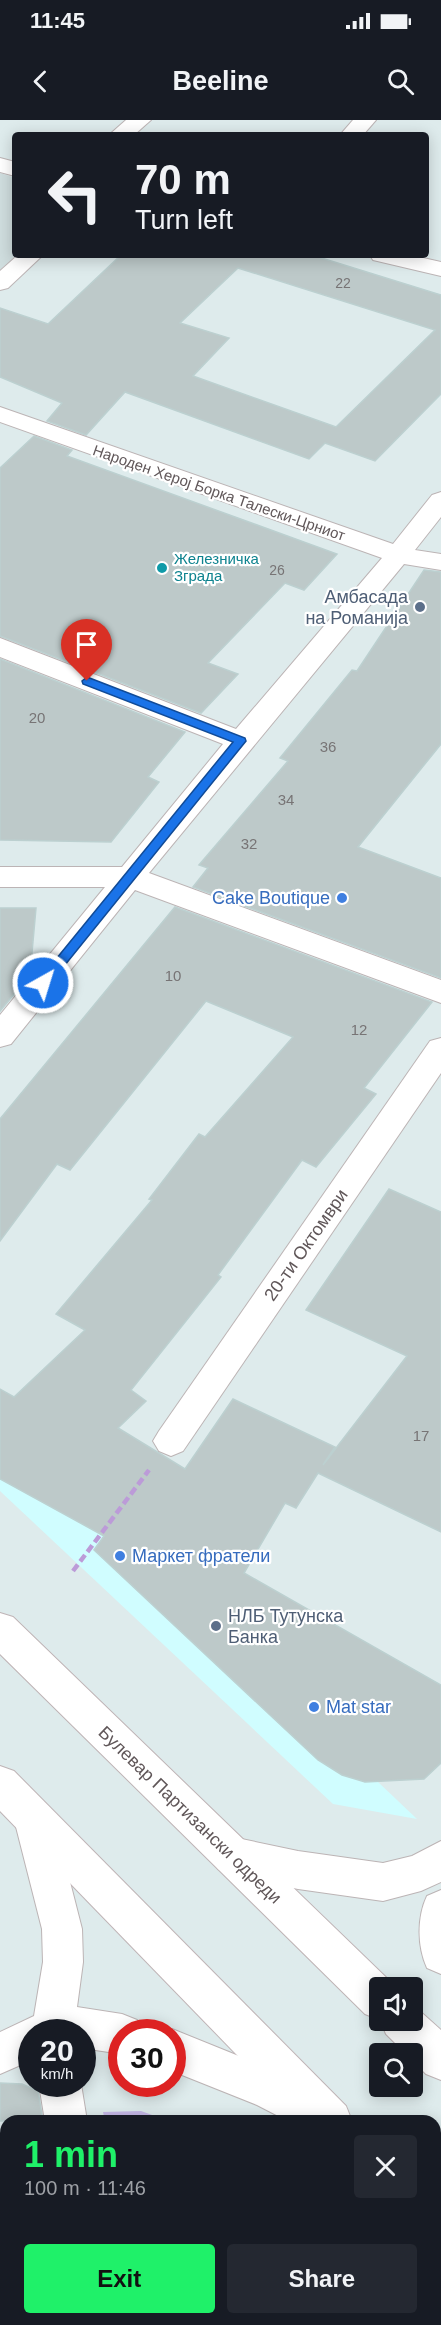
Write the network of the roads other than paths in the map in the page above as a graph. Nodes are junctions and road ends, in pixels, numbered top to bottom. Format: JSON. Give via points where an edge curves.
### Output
{"nodes":[{"id":1,"x":140,"y":120,"type":"edge"},
{"id":2,"x":365,"y":120,"type":"edge"},
{"id":3,"x":124,"y":132,"type":"edge"},
{"id":4,"x":354,"y":132,"type":"edge"},
{"id":5,"x":29,"y":258,"type":"edge"},
{"id":6,"x":394,"y":258,"type":"edge"},
{"id":7,"x":441,"y":269,"type":"edge"},
{"id":8,"x":0,"y":283,"type":"edge"},
{"id":9,"x":0,"y":414,"type":"edge"},
{"id":10,"x":441,"y":500,"type":"edge"},
{"id":11,"x":398,"y":555,"type":"junction"},
{"id":12,"x":441,"y":562,"type":"edge"},
{"id":13,"x":0,"y":647,"type":"edge"},
{"id":14,"x":241,"y":741,"type":"junction"},
{"id":15,"x":0,"y":877,"type":"edge"},
{"id":16,"x":129,"y":877,"type":"junction"},
{"id":17,"x":441,"y":992,"type":"edge"},
{"id":18,"x":0,"y":1036,"type":"edge"},
{"id":19,"x":441,"y":1049,"type":"edge"},
{"id":20,"x":171,"y":1441,"type":"road end"},
{"id":21,"x":0,"y":1629,"type":"edge"},
{"id":22,"x":0,"y":1784,"type":"edge"},
{"id":23,"x":34,"y":1819,"type":"junction"},
{"id":24,"x":232,"y":1856,"type":"junction"},
{"id":25,"x":441,"y":1860,"type":"edge"},
{"id":26,"x":441,"y":1909,"type":"edge"},
{"id":27,"x":441,"y":1954,"type":"edge"},
{"id":28,"x":369,"y":1989,"type":"edge"},
{"id":29,"x":49,"y":2019,"type":"edge"},
{"id":30,"x":412,"y":2031,"type":"edge"},
{"id":31,"x":18,"y":2045,"type":"edge"},
{"id":32,"x":0,"y":2053,"type":"edge"},
{"id":33,"x":186,"y":2056,"type":"edge"},
{"id":34,"x":441,"y":2059,"type":"edge"},
{"id":35,"x":62,"y":2097,"type":"edge"},
{"id":36,"x":65,"y":2115,"type":"edge"},
{"id":37,"x":320,"y":2115,"type":"edge"},
{"id":38,"x":325,"y":2115,"type":"edge"}],
"edges":[{"from":1,"to":3,"type":"street"},
{"from":2,"to":4,"type":"street"},
{"from":5,"to":8,"type":"street"},
{"from":6,"to":7,"type":"street"},
{"from":9,"to":11,"type":"street","name":"Народен Херој Борка Талески-Црниот"},
{"from":10,"to":11,"type":"street"},
{"from":11,"to":12,"type":"street","name":"Народен Херој Борка Талески-Црниот"},
{"from":11,"to":14,"type":"street"},
{"from":13,"to":14,"type":"street"},
{"from":14,"to":16,"type":"street"},
{"from":15,"to":16,"type":"street"},
{"from":16,"to":17,"type":"street"},
{"from":16,"to":18,"type":"street"},
{"from":19,"to":20,"type":"street","name":"20-ти Октомври"},
{"from":21,"to":24,"type":"street","name":"Булевар Партизански одреди"},
{"from":22,"to":23,"type":"street"},
{"from":23,"to":29,"type":"street","via":[[62,1929],[63,1962]]},
{"from":23,"to":38,"type":"street"},
{"from":24,"to":25,"type":"street","via":[[383,1882],[421,1872]]},
{"from":24,"to":28,"type":"street","name":"Булевар Партизански одреди"},
{"from":26,"to":27,"type":"street"},
{"from":30,"to":34,"type":"street"},
{"from":31,"to":32,"type":"street"},
{"from":33,"to":37,"type":"street"},
{"from":35,"to":36,"type":"street"}]}
